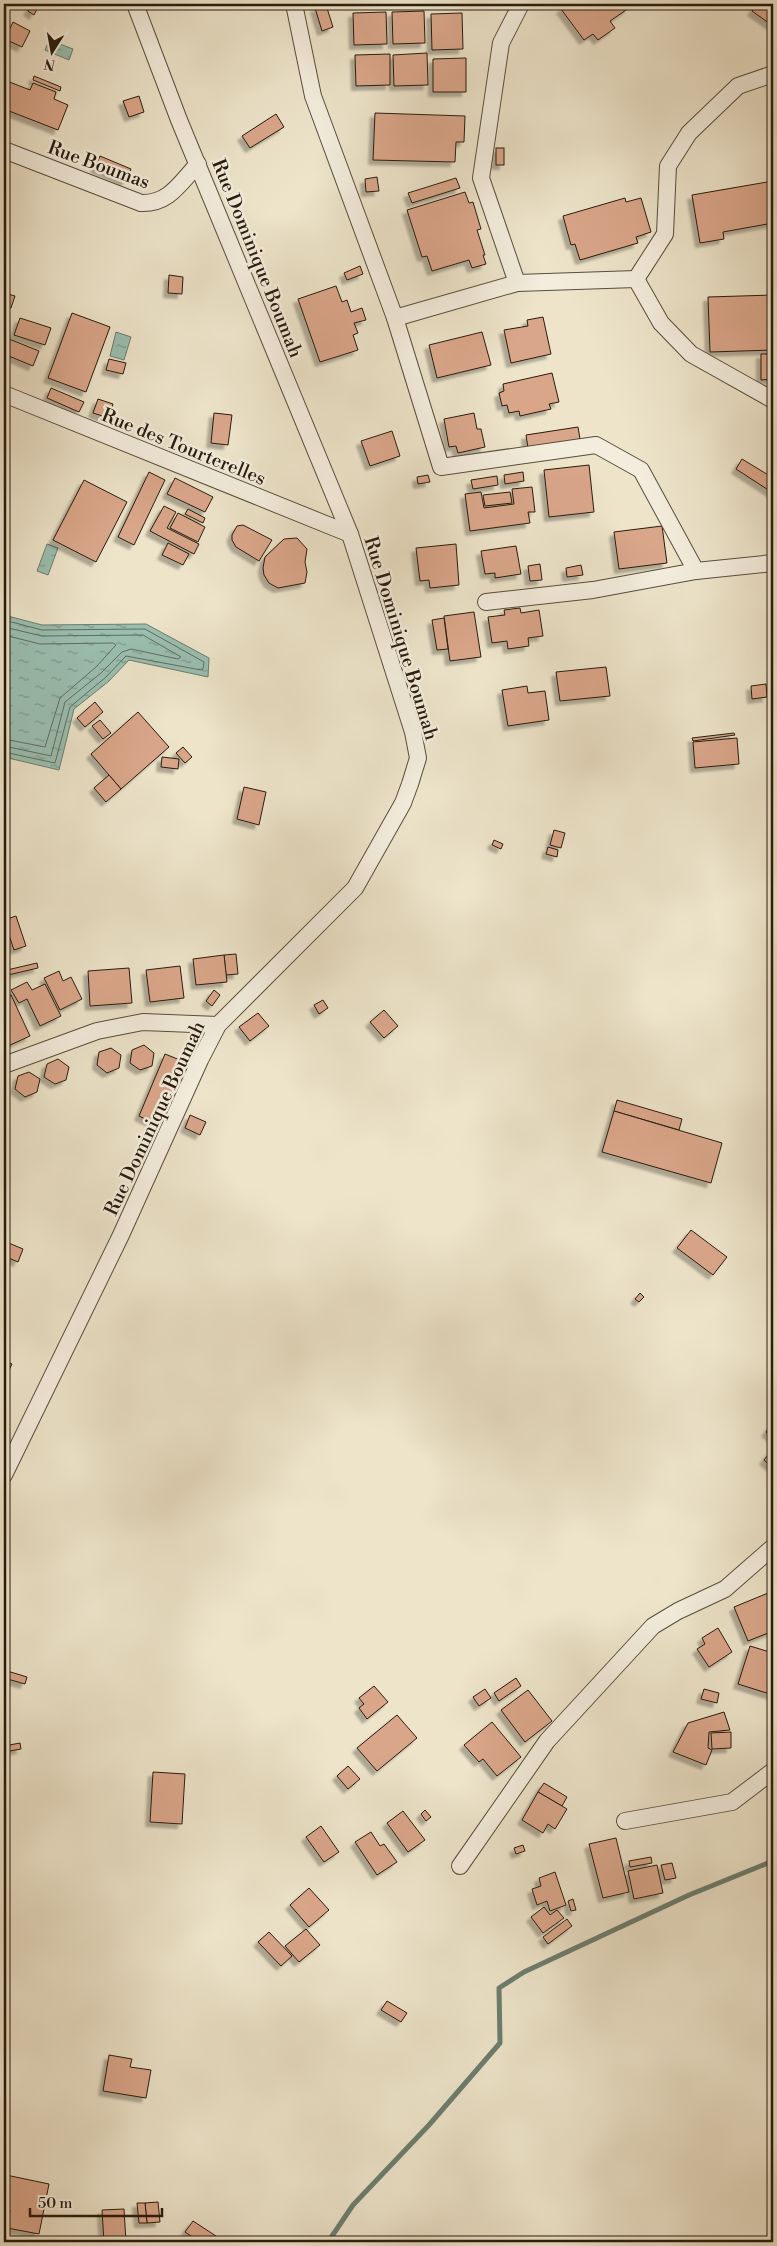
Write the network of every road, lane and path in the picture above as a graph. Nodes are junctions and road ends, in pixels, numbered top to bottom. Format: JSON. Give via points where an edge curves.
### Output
{"nodes":[{"id":1,"x":135,"y":4,"type":"edge"},
{"id":2,"x":294,"y":4,"type":"edge"},
{"id":3,"x":521,"y":4,"type":"edge"},
{"id":4,"x":773,"y":74,"type":"edge"},
{"id":5,"x":4,"y":150,"type":"edge"},
{"id":6,"x":198,"y":164,"type":"junction"},
{"id":7,"x":636,"y":279,"type":"junction"},
{"id":8,"x":517,"y":283,"type":"junction"},
{"id":9,"x":395,"y":318,"type":"junction"},
{"id":10,"x":4,"y":394,"type":"edge"},
{"id":11,"x":773,"y":400,"type":"edge"},
{"id":12,"x":350,"y":534,"type":"junction"},
{"id":13,"x":773,"y":563,"type":"edge"},
{"id":14,"x":696,"y":572,"type":"junction"},
{"id":15,"x":486,"y":602,"type":"dead end"},
{"id":16,"x":218,"y":1025,"type":"junction"},
{"id":17,"x":4,"y":1065,"type":"edge"},
{"id":18,"x":4,"y":1475,"type":"edge"},
{"id":19,"x":773,"y":1547,"type":"edge"},
{"id":20,"x":773,"y":1771,"type":"edge"},
{"id":21,"x":625,"y":1821,"type":"dead end"},
{"id":22,"x":460,"y":1866,"type":"dead end"}],
"edges":[{"from":1,"to":6,"type":"street","name":"Rue Dominique Boumah"},
{"from":2,"to":9,"type":"street","via":[[314,96]]},
{"from":3,"to":8,"type":"street","via":[[501,43],[481,178]]},
{"from":4,"to":7,"type":"street","via":[[738,86],[689,133],[668,166],[665,234]]},
{"from":5,"to":6,"type":"street","name":"Rue Boumas","via":[[141,203],[155,204],[168,197]]},
{"from":6,"to":12,"type":"street","name":"Rue Dominique Boumah"},
{"from":7,"to":8,"type":"street"},
{"from":7,"to":11,"type":"street","via":[[660,323],[691,354]]},
{"from":8,"to":9,"type":"street"},
{"from":9,"to":14,"type":"street","via":[[441,467],[596,445],[641,470]]},
{"from":10,"to":12,"type":"street","name":"Rue des Tourterelles"},
{"from":12,"to":16,"type":"street","name":"Rue Dominique Boumah","via":[[413,732],[418,758],[402,803],[355,888]]},
{"from":13,"to":14,"type":"street"},
{"from":14,"to":15,"type":"street","via":[[593,590]]},
{"from":16,"to":17,"type":"street","via":[[142,1022],[97,1031]]},
{"from":16,"to":18,"type":"street","name":"Rue Dominique Boumah","via":[[122,1235]]},
{"from":19,"to":22,"type":"street","via":[[725,1589],[653,1626],[546,1741]]},
{"from":20,"to":21,"type":"street","via":[[732,1802]]}]}
